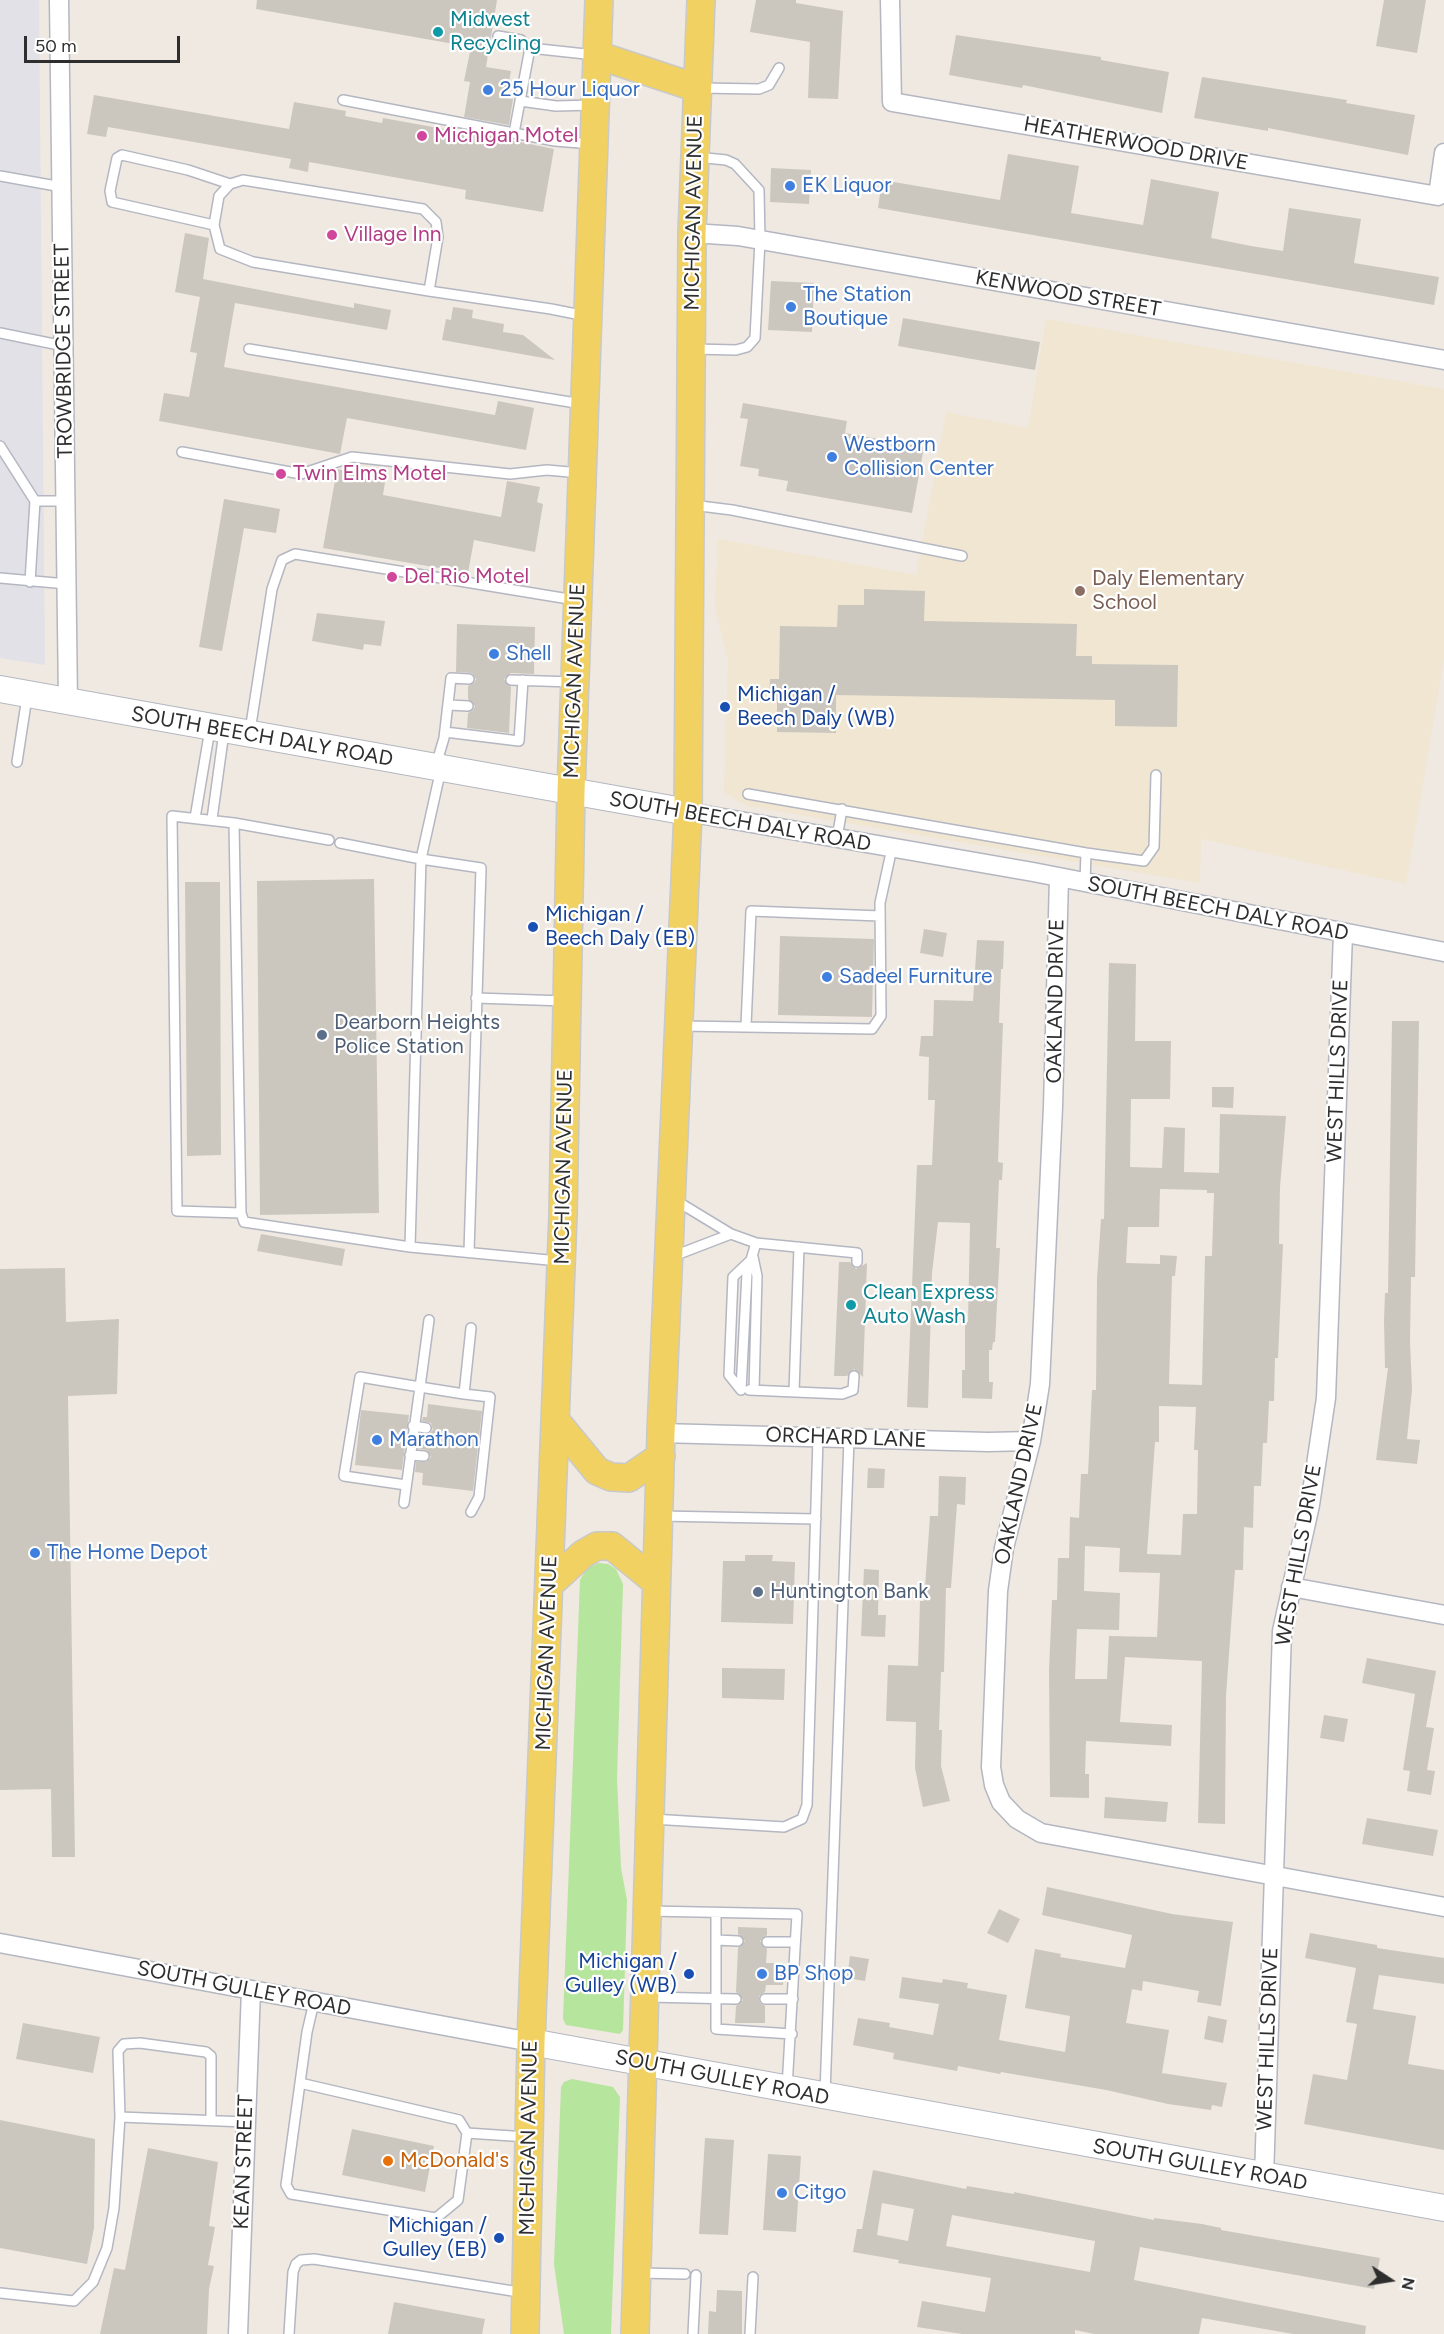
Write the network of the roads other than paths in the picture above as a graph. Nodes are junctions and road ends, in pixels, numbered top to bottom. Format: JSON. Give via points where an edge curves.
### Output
{"nodes":[{"id":1,"x":59,"y":0,"type":"edge"},
{"id":2,"x":599,"y":0,"type":"edge"},
{"id":3,"x":701,"y":0,"type":"edge"},
{"id":4,"x":890,"y":0,"type":"edge"},
{"id":5,"x":498,"y":36,"type":"dead end"},
{"id":6,"x":530,"y":48,"type":"junction"},
{"id":7,"x":597,"y":55,"type":"junction"},
{"id":8,"x":779,"y":68,"type":"dead end"},
{"id":9,"x":697,"y":88,"type":"junction"},
{"id":10,"x":343,"y":100,"type":"dead end"},
{"id":11,"x":520,"y":101,"type":"junction"},
{"id":12,"x":596,"y":105,"type":"junction"},
{"id":13,"x":514,"y":133,"type":"junction"},
{"id":14,"x":594,"y":144,"type":"junction"},
{"id":15,"x":1444,"y":153,"type":"edge"},
{"id":16,"x":694,"y":157,"type":"junction"},
{"id":17,"x":0,"y":176,"type":"edge"},
{"id":18,"x":230,"y":184,"type":"junction"},
{"id":19,"x":62,"y":187,"type":"junction"},
{"id":20,"x":214,"y":225,"type":"junction"},
{"id":21,"x":692,"y":233,"type":"junction"},
{"id":22,"x":760,"y":240,"type":"junction"},
{"id":23,"x":429,"y":291,"type":"junction"},
{"id":24,"x":588,"y":316,"type":"junction"},
{"id":25,"x":0,"y":333,"type":"edge"},
{"id":26,"x":64,"y":346,"type":"junction"},
{"id":27,"x":691,"y":348,"type":"junction"},
{"id":28,"x":249,"y":350,"type":"dead end"},
{"id":29,"x":1444,"y":360,"type":"edge"},
{"id":30,"x":585,"y":404,"type":"junction"},
{"id":31,"x":0,"y":446,"type":"edge"},
{"id":32,"x":182,"y":452,"type":"dead end"},
{"id":33,"x":582,"y":473,"type":"junction"},
{"id":34,"x":34,"y":501,"type":"junction"},
{"id":35,"x":65,"y":501,"type":"junction"},
{"id":36,"x":690,"y":505,"type":"junction"},
{"id":37,"x":962,"y":556,"type":"dead end"},
{"id":38,"x":0,"y":578,"type":"edge"},
{"id":39,"x":30,"y":582,"type":"junction"},
{"id":40,"x":67,"y":584,"type":"junction"},
{"id":41,"x":578,"y":600,"type":"junction"},
{"id":42,"x":469,"y":679,"type":"dead end"},
{"id":43,"x":511,"y":680,"type":"dead end"},
{"id":44,"x":523,"y":680,"type":"junction"},
{"id":45,"x":575,"y":682,"type":"junction"},
{"id":46,"x":0,"y":689,"type":"edge"},
{"id":47,"x":27,"y":694,"type":"junction"},
{"id":48,"x":68,"y":702,"type":"junction"},
{"id":49,"x":449,"y":705,"type":"junction"},
{"id":50,"x":510,"y":705,"type":"dead end"},
{"id":51,"x":521,"y":705,"type":"junction"},
{"id":52,"x":468,"y":706,"type":"dead end"},
{"id":53,"x":218,"y":729,"type":"junction"},
{"id":54,"x":445,"y":732,"type":"junction"},
{"id":55,"x":250,"y":734,"type":"junction"},
{"id":56,"x":17,"y":762,"type":"dead end"},
{"id":57,"x":438,"y":768,"type":"junction"},
{"id":58,"x":1156,"y":775,"type":"dead end"},
{"id":59,"x":571,"y":792,"type":"junction"},
{"id":60,"x":748,"y":794,"type":"dead end"},
{"id":61,"x":842,"y":809,"type":"junction"},
{"id":62,"x":688,"y":812,"type":"junction"},
{"id":63,"x":195,"y":818,"type":"junction"},
{"id":64,"x":212,"y":819,"type":"junction"},
{"id":65,"x":234,"y":823,"type":"junction"},
{"id":66,"x":837,"y":838,"type":"junction"},
{"id":67,"x":329,"y":840,"type":"dead end"},
{"id":68,"x":340,"y":843,"type":"dead end"},
{"id":69,"x":892,"y":849,"type":"junction"},
{"id":70,"x":1086,"y":854,"type":"junction"},
{"id":71,"x":421,"y":859,"type":"junction"},
{"id":72,"x":1059,"y":877,"type":"junction"},
{"id":73,"x":1085,"y":882,"type":"junction"},
{"id":74,"x":880,"y":916,"type":"junction"},
{"id":75,"x":1342,"y":933,"type":"junction"},
{"id":76,"x":1444,"y":952,"type":"edge"},
{"id":77,"x":476,"y":998,"type":"junction"},
{"id":78,"x":567,"y":1001,"type":"junction"},
{"id":79,"x":679,"y":1026,"type":"junction"},
{"id":80,"x":746,"y":1026,"type":"junction"},
{"id":81,"x":671,"y":1197,"type":"junction"},
{"id":82,"x":241,"y":1213,"type":"junction"},
{"id":83,"x":731,"y":1234,"type":"junction"},
{"id":84,"x":756,"y":1243,"type":"junction"},
{"id":85,"x":410,"y":1247,"type":"junction"},
{"id":86,"x":799,"y":1247,"type":"junction"},
{"id":87,"x":470,"y":1252,"type":"junction"},
{"id":88,"x":753,"y":1257,"type":"junction"},
{"id":89,"x":668,"y":1258,"type":"junction"},
{"id":90,"x":562,"y":1261,"type":"junction"},
{"id":91,"x":857,"y":1262,"type":"dead end"},
{"id":92,"x":429,"y":1320,"type":"dead end"},
{"id":93,"x":471,"y":1328,"type":"dead end"},
{"id":94,"x":854,"y":1376,"type":"dead end"},
{"id":95,"x":420,"y":1387,"type":"junction"},
{"id":96,"x":754,"y":1390,"type":"junction"},
{"id":97,"x":794,"y":1392,"type":"junction"},
{"id":98,"x":464,"y":1394,"type":"junction"},
{"id":99,"x":556,"y":1421,"type":"junction"},
{"id":100,"x":413,"y":1426,"type":"junction"},
{"id":101,"x":426,"y":1428,"type":"dead end"},
{"id":102,"x":818,"y":1438,"type":"junction"},
{"id":103,"x":849,"y":1439,"type":"junction"},
{"id":104,"x":1031,"y":1440,"type":"junction"},
{"id":105,"x":661,"y":1444,"type":"junction"},
{"id":106,"x":410,"y":1455,"type":"junction"},
{"id":107,"x":424,"y":1456,"type":"dead end"},
{"id":108,"x":406,"y":1485,"type":"junction"},
{"id":109,"x":404,"y":1503,"type":"dead end"},
{"id":110,"x":471,"y":1512,"type":"dead end"},
{"id":111,"x":658,"y":1516,"type":"junction"},
{"id":112,"x":816,"y":1519,"type":"junction"},
{"id":113,"x":656,"y":1582,"type":"junction"},
{"id":114,"x":550,"y":1584,"type":"junction"},
{"id":115,"x":1291,"y":1587,"type":"junction"},
{"id":116,"x":1444,"y":1615,"type":"edge"},
{"id":117,"x":649,"y":1818,"type":"junction"},
{"id":118,"x":1274,"y":1874,"type":"junction"},
{"id":119,"x":1444,"y":1906,"type":"edge"},
{"id":120,"x":646,"y":1911,"type":"junction"},
{"id":121,"x":716,"y":1913,"type":"junction"},
{"id":122,"x":716,"y":1940,"type":"junction"},
{"id":123,"x":738,"y":1941,"type":"dead end"},
{"id":124,"x":767,"y":1942,"type":"dead end"},
{"id":125,"x":795,"y":1942,"type":"junction"},
{"id":126,"x":0,"y":1943,"type":"edge"},
{"id":127,"x":251,"y":1990,"type":"junction"},
{"id":128,"x":643,"y":1997,"type":"junction"},
{"id":129,"x":716,"y":1998,"type":"junction"},
{"id":130,"x":736,"y":1998,"type":"dead end"},
{"id":131,"x":765,"y":1999,"type":"dead end"},
{"id":132,"x":793,"y":1999,"type":"junction"},
{"id":133,"x":314,"y":2002,"type":"junction"},
{"id":134,"x":792,"y":2034,"type":"junction"},
{"id":135,"x":531,"y":2042,"type":"junction"},
{"id":136,"x":641,"y":2063,"type":"junction"},
{"id":137,"x":300,"y":2083,"type":"junction"},
{"id":138,"x":787,"y":2091,"type":"junction"},
{"id":139,"x":824,"y":2098,"type":"junction"},
{"id":140,"x":120,"y":2117,"type":"junction"},
{"id":141,"x":211,"y":2120,"type":"junction"},
{"id":142,"x":246,"y":2122,"type":"junction"},
{"id":143,"x":467,"y":2133,"type":"junction"},
{"id":144,"x":529,"y":2137,"type":"junction"},
{"id":145,"x":1264,"y":2176,"type":"junction"},
{"id":146,"x":1444,"y":2208,"type":"edge"},
{"id":147,"x":636,"y":2273,"type":"junction"},
{"id":148,"x":753,"y":2277,"type":"dead end"},
{"id":149,"x":526,"y":2293,"type":"junction"},
{"id":150,"x":0,"y":2294,"type":"edge"},
{"id":151,"x":238,"y":2334,"type":"edge"},
{"id":152,"x":289,"y":2334,"type":"edge"},
{"id":153,"x":525,"y":2334,"type":"edge"},
{"id":154,"x":635,"y":2334,"type":"edge"},
{"id":155,"x":693,"y":2334,"type":"edge"},
{"id":156,"x":750,"y":2334,"type":"edge"}],
"edges":[{"from":1,"to":19,"type":"street","name":"TROWBRIDGE STREET"},
{"from":2,"to":7,"type":"main road","name":"MICHIGAN AVENUE"},
{"from":3,"to":9,"type":"main road","name":"MICHIGAN AVENUE"},
{"from":4,"to":15,"type":"street","name":"HEATHERWOOD DRIVE","via":[[892,102],[1438,196]]},
{"from":5,"to":6,"type":"lane","via":[[521,40]]},
{"from":6,"to":7,"type":"lane"},
{"from":6,"to":11,"type":"lane"},
{"from":7,"to":9,"type":"main road"},
{"from":7,"to":12,"type":"main road","name":"MICHIGAN AVENUE"},
{"from":8,"to":9,"type":"lane","via":[[769,85],[759,89]]},
{"from":9,"to":16,"type":"main road","name":"MICHIGAN AVENUE"},
{"from":10,"to":13,"type":"lane"},
{"from":11,"to":12,"type":"lane","via":[[556,106]]},
{"from":11,"to":13,"type":"lane"},
{"from":12,"to":14,"type":"main road","name":"MICHIGAN AVENUE"},
{"from":13,"to":14,"type":"lane"},
{"from":14,"to":24,"type":"main road","name":"MICHIGAN AVENUE"},
{"from":16,"to":21,"type":"main road","name":"MICHIGAN AVENUE"},
{"from":16,"to":22,"type":"lane","via":[[735,164],[759,190]]},
{"from":17,"to":19,"type":"lane"},
{"from":18,"to":20,"type":"lane","via":[[219,196]]},
{"from":18,"to":20,"type":"lane","via":[[188,170],[122,155],[117,158],[110,191],[112,202]]},
{"from":18,"to":23,"type":"lane","via":[[243,180],[423,209],[435,222],[438,237]]},
{"from":19,"to":26,"type":"street","name":"TROWBRIDGE STREET"},
{"from":20,"to":23,"type":"lane","via":[[220,249],[253,262]]},
{"from":21,"to":22,"type":"street","name":"KENWOOD STREET"},
{"from":21,"to":27,"type":"main road","name":"MICHIGAN AVENUE"},
{"from":22,"to":27,"type":"lane","via":[[754,338],[747,347],[736,350]]},
{"from":22,"to":29,"type":"street","name":"KENWOOD STREET"},
{"from":23,"to":24,"type":"lane"},
{"from":24,"to":30,"type":"main road","name":"MICHIGAN AVENUE"},
{"from":25,"to":26,"type":"lane"},
{"from":26,"to":35,"type":"street","name":"TROWBRIDGE STREET"},
{"from":27,"to":36,"type":"main road","name":"MICHIGAN AVENUE"},
{"from":28,"to":30,"type":"lane"},
{"from":30,"to":33,"type":"main road","name":"MICHIGAN AVENUE"},
{"from":31,"to":34,"type":"lane"},
{"from":32,"to":33,"type":"lane","via":[[301,474],[352,457],[510,474],[547,470]]},
{"from":33,"to":41,"type":"main road","name":"MICHIGAN AVENUE"},
{"from":34,"to":35,"type":"lane"},
{"from":34,"to":39,"type":"lane"},
{"from":35,"to":40,"type":"street","name":"TROWBRIDGE STREET"},
{"from":36,"to":37,"type":"lane"},
{"from":36,"to":62,"type":"main road","name":"MICHIGAN AVENUE"},
{"from":38,"to":39,"type":"lane"},
{"from":39,"to":40,"type":"lane"},
{"from":40,"to":48,"type":"street","name":"TROWBRIDGE STREET"},
{"from":41,"to":45,"type":"main road","name":"MICHIGAN AVENUE"},
{"from":41,"to":55,"type":"lane","via":[[295,554],[282,560],[272,589]]},
{"from":42,"to":49,"type":"lane","via":[[451,678]]},
{"from":43,"to":44,"type":"lane"},
{"from":44,"to":45,"type":"lane"},
{"from":44,"to":51,"type":"lane"},
{"from":45,"to":59,"type":"main road","name":"MICHIGAN AVENUE"},
{"from":46,"to":47,"type":"street","name":"SOUTH BEECH DALY ROAD"},
{"from":47,"to":48,"type":"street","name":"SOUTH BEECH DALY ROAD"},
{"from":47,"to":56,"type":"lane"},
{"from":48,"to":53,"type":"street","name":"SOUTH BEECH DALY ROAD"},
{"from":49,"to":52,"type":"lane"},
{"from":49,"to":54,"type":"lane"},
{"from":50,"to":51,"type":"lane"},
{"from":51,"to":54,"type":"lane","via":[[519,741]]},
{"from":53,"to":55,"type":"street","name":"SOUTH BEECH DALY ROAD"},
{"from":53,"to":63,"type":"lane"},
{"from":53,"to":64,"type":"lane"},
{"from":54,"to":57,"type":"lane"},
{"from":55,"to":57,"type":"street","name":"SOUTH BEECH DALY ROAD"},
{"from":57,"to":59,"type":"street","name":"SOUTH BEECH DALY ROAD"},
{"from":57,"to":71,"type":"lane"},
{"from":58,"to":70,"type":"lane","via":[[1154,847],[1144,861]]},
{"from":59,"to":62,"type":"street","name":"SOUTH BEECH DALY ROAD"},
{"from":59,"to":78,"type":"main road","name":"MICHIGAN AVENUE"},
{"from":60,"to":61,"type":"lane"},
{"from":61,"to":66,"type":"lane"},
{"from":61,"to":70,"type":"lane"},
{"from":62,"to":66,"type":"street","name":"SOUTH BEECH DALY ROAD"},
{"from":62,"to":79,"type":"main road","name":"MICHIGAN AVENUE"},
{"from":63,"to":64,"type":"lane"},
{"from":63,"to":82,"type":"lane","via":[[172,816],[177,1211]]},
{"from":64,"to":65,"type":"lane"},
{"from":65,"to":67,"type":"lane"},
{"from":65,"to":82,"type":"lane"},
{"from":66,"to":69,"type":"street","name":"SOUTH BEECH DALY ROAD"},
{"from":68,"to":71,"type":"lane"},
{"from":69,"to":72,"type":"street","name":"SOUTH BEECH DALY ROAD"},
{"from":69,"to":74,"type":"lane"},
{"from":70,"to":73,"type":"lane"},
{"from":71,"to":77,"type":"lane","via":[[481,868]]},
{"from":71,"to":85,"type":"lane"},
{"from":72,"to":73,"type":"street","name":"SOUTH BEECH DALY ROAD"},
{"from":72,"to":104,"type":"street","name":"OAKLAND DRIVE","via":[[1046,1293],[1040,1384]]},
{"from":73,"to":75,"type":"street","name":"SOUTH BEECH DALY ROAD"},
{"from":74,"to":80,"type":"lane","via":[[881,1016],[872,1029]]},
{"from":74,"to":80,"type":"lane","via":[[751,911]]},
{"from":75,"to":76,"type":"street","name":"SOUTH BEECH DALY ROAD"},
{"from":75,"to":115,"type":"street","name":"WEST HILLS DRIVE","via":[[1326,1398],[1310,1505]]},
{"from":77,"to":78,"type":"lane"},
{"from":77,"to":87,"type":"lane"},
{"from":78,"to":90,"type":"main road","name":"MICHIGAN AVENUE"},
{"from":79,"to":80,"type":"lane"},
{"from":79,"to":81,"type":"main road","name":"MICHIGAN AVENUE"},
{"from":81,"to":83,"type":"lane"},
{"from":81,"to":89,"type":"main road","name":"MICHIGAN AVENUE"},
{"from":82,"to":85,"type":"lane","via":[[244,1222]]},
{"from":83,"to":84,"type":"lane"},
{"from":83,"to":89,"type":"lane"},
{"from":84,"to":86,"type":"lane"},
{"from":84,"to":88,"type":"lane"},
{"from":85,"to":87,"type":"lane"},
{"from":86,"to":91,"type":"lane","via":[[857,1252]]},
{"from":86,"to":97,"type":"lane"},
{"from":87,"to":90,"type":"lane"},
{"from":88,"to":96,"type":"lane","via":[[757,1276]]},
{"from":88,"to":96,"type":"lane","via":[[747,1273],[741,1390]]},
{"from":89,"to":105,"type":"main road","name":"MICHIGAN AVENUE"},
{"from":90,"to":99,"type":"main road","name":"MICHIGAN AVENUE"},
{"from":92,"to":95,"type":"lane"},
{"from":93,"to":98,"type":"lane"},
{"from":94,"to":97,"type":"lane","via":[[853,1390],[842,1394]]},
{"from":95,"to":98,"type":"lane"},
{"from":95,"to":100,"type":"lane"},
{"from":95,"to":108,"type":"lane","via":[[360,1377],[345,1476]]},
{"from":96,"to":97,"type":"lane"},
{"from":98,"to":110,"type":"lane","via":[[490,1397],[479,1497]]},
{"from":99,"to":105,"type":"main road","via":[[597,1471],[611,1478],[629,1478]]},
{"from":99,"to":114,"type":"main road","name":"MICHIGAN AVENUE"},
{"from":100,"to":101,"type":"lane"},
{"from":100,"to":106,"type":"lane"},
{"from":102,"to":103,"type":"street","name":"ORCHARD LANE"},
{"from":102,"to":105,"type":"street","name":"ORCHARD LANE"},
{"from":102,"to":112,"type":"lane"},
{"from":103,"to":104,"type":"street","name":"ORCHARD LANE"},
{"from":103,"to":139,"type":"lane"},
{"from":104,"to":118,"type":"street","name":"OAKLAND DRIVE","via":[[1004,1548],[998,1591],[991,1767],[1002,1802],[1017,1820],[1041,1833]]},
{"from":105,"to":111,"type":"main road","name":"MICHIGAN AVENUE"},
{"from":106,"to":107,"type":"lane"},
{"from":106,"to":108,"type":"lane"},
{"from":108,"to":109,"type":"lane"},
{"from":111,"to":112,"type":"lane"},
{"from":111,"to":113,"type":"main road","name":"MICHIGAN AVENUE"},
{"from":112,"to":117,"type":"lane","via":[[807,1805],[802,1819],[784,1827]]},
{"from":113,"to":114,"type":"main road","via":[[612,1546],[597,1546]]},
{"from":113,"to":117,"type":"main road","name":"MICHIGAN AVENUE"},
{"from":114,"to":135,"type":"main road","name":"MICHIGAN AVENUE"},
{"from":115,"to":116,"type":"street"},
{"from":115,"to":118,"type":"street","name":"WEST HILLS DRIVE","via":[[1282,1631]]},
{"from":117,"to":120,"type":"main road","name":"MICHIGAN AVENUE"},
{"from":118,"to":119,"type":"street","name":"OAKLAND DRIVE"},
{"from":118,"to":145,"type":"street","name":"WEST HILLS DRIVE"},
{"from":120,"to":121,"type":"lane"},
{"from":120,"to":128,"type":"main road","name":"MICHIGAN AVENUE"},
{"from":121,"to":122,"type":"lane"},
{"from":121,"to":125,"type":"lane","via":[[797,1914]]},
{"from":122,"to":123,"type":"lane"},
{"from":122,"to":129,"type":"lane"},
{"from":124,"to":125,"type":"lane"},
{"from":125,"to":132,"type":"lane"},
{"from":126,"to":127,"type":"street","name":"SOUTH GULLEY ROAD"},
{"from":127,"to":133,"type":"street","name":"SOUTH GULLEY ROAD"},
{"from":127,"to":142,"type":"street","name":"KEAN STREET"},
{"from":128,"to":129,"type":"lane"},
{"from":128,"to":136,"type":"main road","name":"MICHIGAN AVENUE"},
{"from":129,"to":130,"type":"lane"},
{"from":129,"to":134,"type":"lane","via":[[717,2029]]},
{"from":131,"to":132,"type":"lane"},
{"from":132,"to":134,"type":"lane"},
{"from":133,"to":135,"type":"street","name":"SOUTH GULLEY ROAD"},
{"from":133,"to":137,"type":"lane"},
{"from":134,"to":138,"type":"lane"},
{"from":135,"to":136,"type":"street","name":"SOUTH GULLEY ROAD"},
{"from":135,"to":144,"type":"main road","name":"MICHIGAN AVENUE"},
{"from":136,"to":138,"type":"street","name":"SOUTH GULLEY ROAD"},
{"from":136,"to":147,"type":"main road","name":"MICHIGAN AVENUE"},
{"from":137,"to":143,"type":"lane","via":[[459,2120]]},
{"from":137,"to":143,"type":"lane","via":[[286,2185],[291,2194],[436,2218],[458,2200]]},
{"from":138,"to":139,"type":"street","name":"SOUTH GULLEY ROAD"},
{"from":139,"to":145,"type":"street","name":"SOUTH GULLEY ROAD"},
{"from":140,"to":141,"type":"lane"},
{"from":140,"to":141,"type":"lane","via":[[118,2051],[124,2043],[140,2043],[206,2052],[211,2056]]},
{"from":140,"to":150,"type":"lane","via":[[114,2208],[107,2248],[93,2282],[74,2301]]},
{"from":141,"to":142,"type":"lane"},
{"from":142,"to":151,"type":"street","name":"KEAN STREET"},
{"from":143,"to":144,"type":"lane"},
{"from":144,"to":149,"type":"main road","name":"MICHIGAN AVENUE"},
{"from":145,"to":146,"type":"street","name":"SOUTH GULLEY ROAD"},
{"from":147,"to":154,"type":"main road","name":"MICHIGAN AVENUE"},
{"from":147,"to":155,"type":"lane","via":[[690,2274]]},
{"from":148,"to":156,"type":"lane"},
{"from":149,"to":152,"type":"lane","via":[[301,2260],[293,2272]]},
{"from":149,"to":153,"type":"main road","name":"MICHIGAN AVENUE"}]}
